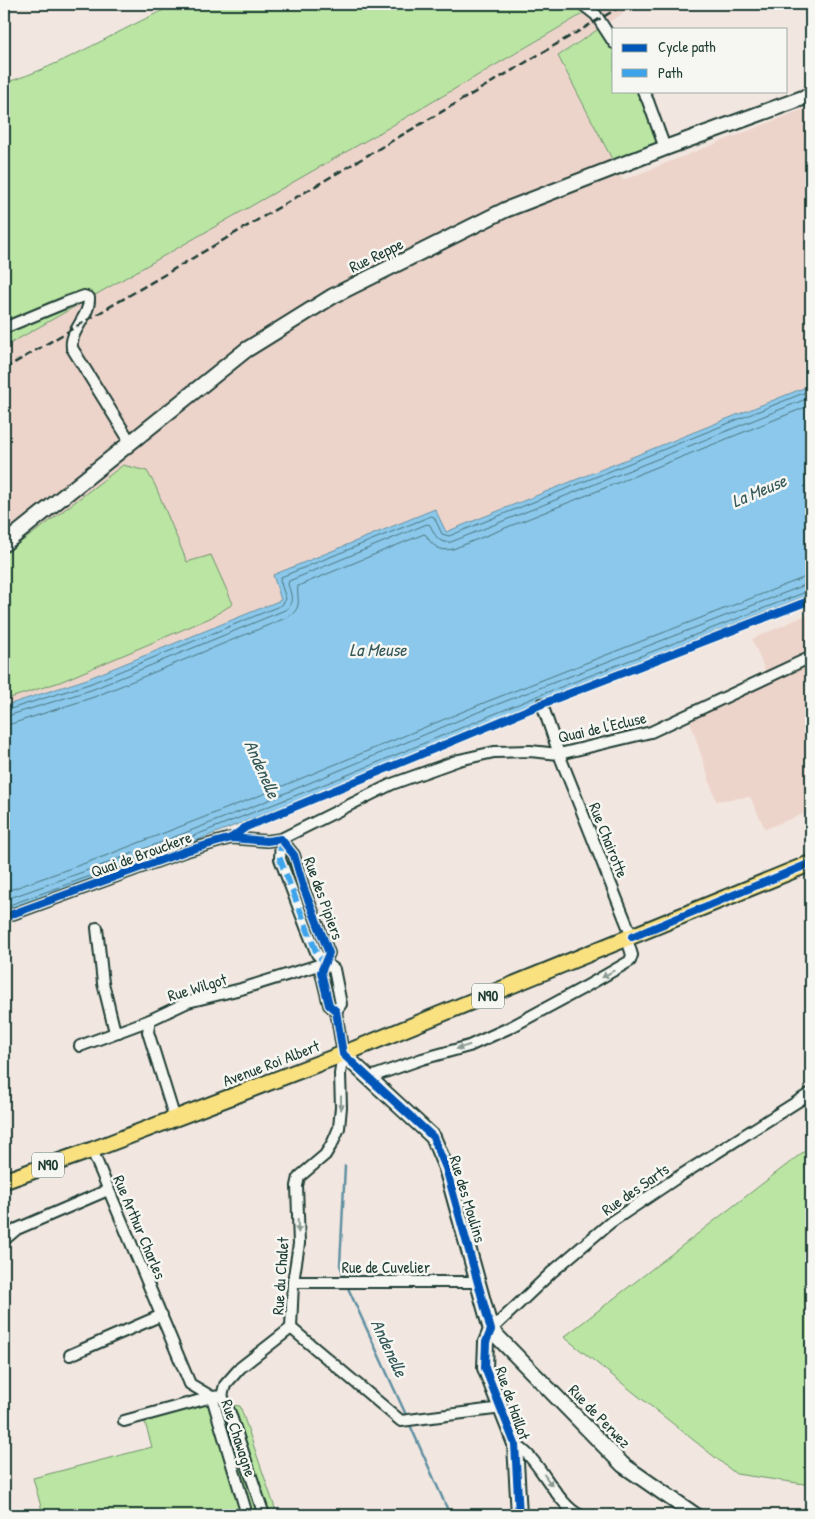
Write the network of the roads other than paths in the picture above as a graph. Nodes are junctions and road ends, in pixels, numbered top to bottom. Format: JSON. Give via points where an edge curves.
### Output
{"nodes":[{"id":1,"x":582,"y":4,"type":"edge"},
{"id":2,"x":612,"y":40,"type":"edge"},
{"id":3,"x":643,"y":92,"type":"edge"},
{"id":4,"x":811,"y":95,"type":"edge"},
{"id":5,"x":665,"y":148,"type":"junction"},
{"id":6,"x":4,"y":328,"type":"edge"},
{"id":7,"x":131,"y":442,"type":"junction"},
{"id":8,"x":4,"y":544,"type":"edge"},
{"id":9,"x":811,"y":657,"type":"edge"},
{"id":10,"x":542,"y":704,"type":"dead end"},
{"id":11,"x":559,"y":754,"type":"junction"},
{"id":12,"x":281,"y":839,"type":"junction"},
{"id":13,"x":811,"y":863,"type":"edge"},
{"id":14,"x":13,"y":914,"type":"dead end"},
{"id":15,"x":97,"y":928,"type":"dead end"},
{"id":16,"x":630,"y":938,"type":"junction"},
{"id":17,"x":325,"y":963,"type":"junction"},
{"id":18,"x":150,"y":1020,"type":"junction"},
{"id":19,"x":119,"y":1032,"type":"junction"},
{"id":20,"x":80,"y":1046,"type":"dead end"},
{"id":21,"x":344,"y":1054,"type":"junction"},
{"id":22,"x":368,"y":1078,"type":"junction"},
{"id":23,"x":811,"y":1093,"type":"edge"},
{"id":24,"x":175,"y":1119,"type":"junction"},
{"id":25,"x":92,"y":1150,"type":"junction"},
{"id":26,"x":300,"y":1178,"type":"joint"},
{"id":27,"x":4,"y":1181,"type":"edge"},
{"id":28,"x":108,"y":1190,"type":"junction"},
{"id":29,"x":4,"y":1240,"type":"edge"},
{"id":30,"x":293,"y":1282,"type":"junction"},
{"id":31,"x":478,"y":1282,"type":"junction"},
{"id":32,"x":162,"y":1315,"type":"junction"},
{"id":33,"x":291,"y":1328,"type":"junction"},
{"id":34,"x":491,"y":1330,"type":"junction"},
{"id":35,"x":70,"y":1354,"type":"dead end"},
{"id":36,"x":217,"y":1396,"type":"junction"},
{"id":37,"x":502,"y":1408,"type":"junction"},
{"id":38,"x":124,"y":1422,"type":"dead end"},
{"id":39,"x":515,"y":1444,"type":"junction"},
{"id":40,"x":244,"y":1515,"type":"edge"},
{"id":41,"x":264,"y":1515,"type":"edge"},
{"id":42,"x":518,"y":1515,"type":"edge"},
{"id":43,"x":579,"y":1515,"type":"edge"},
{"id":44,"x":695,"y":1515,"type":"edge"}],
"edges":[{"from":1,"to":2,"type":"street","via":[[596,14]]},
{"from":3,"to":5,"type":"street"},
{"from":4,"to":5,"type":"main road","name":"Rue Reppe"},
{"from":5,"to":7,"type":"main road","name":"Rue Reppe","via":[[505,210],[333,296],[246,350]]},
{"from":6,"to":7,"type":"street","via":[[67,302],[84,296],[89,298],[90,305],[72,338],[72,348]]},
{"from":7,"to":8,"type":"main road","name":"Rue Reppe"},
{"from":9,"to":11,"type":"street","name":"Quai de l'Ecluse","via":[[651,732]]},
{"from":10,"to":11,"type":"street","name":"Rue Chairotte"},
{"from":11,"to":12,"type":"street","name":"Quai de l'Ecluse","via":[[494,752],[459,760],[392,784]]},
{"from":11,"to":16,"type":"street","name":"Rue Chairotte"},
{"from":12,"to":14,"type":"street","name":"Quai de Brouckere","via":[[231,838],[186,851]]},
{"from":12,"to":17,"type":"street","name":"Rue des Pipiers","via":[[294,856],[329,953]]},
{"from":13,"to":16,"type":"main road","number":"N90"},
{"from":15,"to":19,"type":"street","via":[[103,983],[114,1028]]},
{"from":16,"to":21,"type":"main road","name":"Avenue Roi Albert","number":"N90"},
{"from":16,"to":22,"type":"street","name":"Rue Chairotte","one_way":true,"via":[[630,961],[586,987],[469,1046]]},
{"from":17,"to":18,"type":"street","name":"Rue Wilgot","via":[[188,1002]]},
{"from":17,"to":21,"type":"street","name":"Rue des Pipiers","via":[[321,972],[329,1005],[336,1012]]},
{"from":18,"to":19,"type":"street","name":"Rue Wilgot"},
{"from":18,"to":24,"type":"street","via":[[148,1032]]},
{"from":19,"to":20,"type":"street","name":"Rue Wilgot"},
{"from":21,"to":22,"type":"main road","name":"Rue des Moulins"},
{"from":21,"to":24,"type":"main road","name":"Avenue Roi Albert","number":"N90"},
{"from":21,"to":26,"type":"street","name":"Rue des Pipiers","one_way":true,"via":[[340,1074],[339,1128],[324,1155]]},
{"from":22,"to":31,"type":"main road","name":"Rue des Moulins","via":[[433,1137],[446,1168]]},
{"from":23,"to":34,"type":"street","name":"Rue des Sarts","via":[[611,1222]]},
{"from":24,"to":25,"type":"main road","name":"Avenue Roi Albert","number":"N90"},
{"from":25,"to":27,"type":"main road","name":"Avenue Roi Albert","number":"N90"},
{"from":25,"to":28,"type":"street","name":"Rue Arthur Charles"},
{"from":26,"to":30,"type":"street","name":"Rue du Chalet","one_way":true,"via":[[296,1186],[299,1244]]},
{"from":28,"to":29,"type":"street","via":[[17,1229]]},
{"from":28,"to":32,"type":"street","name":"Rue Arthur Charles"},
{"from":30,"to":31,"type":"street","name":"Rue de Cuvelier"},
{"from":30,"to":33,"type":"street","name":"Rue du Chalet"},
{"from":31,"to":34,"type":"main road","name":"Rue des Moulins"},
{"from":32,"to":35,"type":"street"},
{"from":32,"to":36,"type":"street","name":"Rue Arthur Charles","via":[[190,1384]]},
{"from":33,"to":36,"type":"street","name":"Rue du Chalet","via":[[240,1368]]},
{"from":33,"to":37,"type":"street","via":[[401,1421]]},
{"from":34,"to":37,"type":"main road","name":"Rue de Haillot","via":[[486,1342],[485,1368]]},
{"from":34,"to":44,"type":"main road","name":"Rue de Perwez","via":[[623,1465]]},
{"from":36,"to":38,"type":"street","name":"Rue Chawagne"},
{"from":36,"to":40,"type":"street","name":"Rue Chawagne","via":[[245,1508]]},
{"from":36,"to":41,"type":"street","via":[[230,1413]]},
{"from":37,"to":39,"type":"main road","name":"Rue de Haillot"},
{"from":39,"to":42,"type":"main road","name":"Rue de Haillot"},
{"from":39,"to":43,"type":"street","one_way":true,"via":[[529,1455],[562,1500]]}]}
